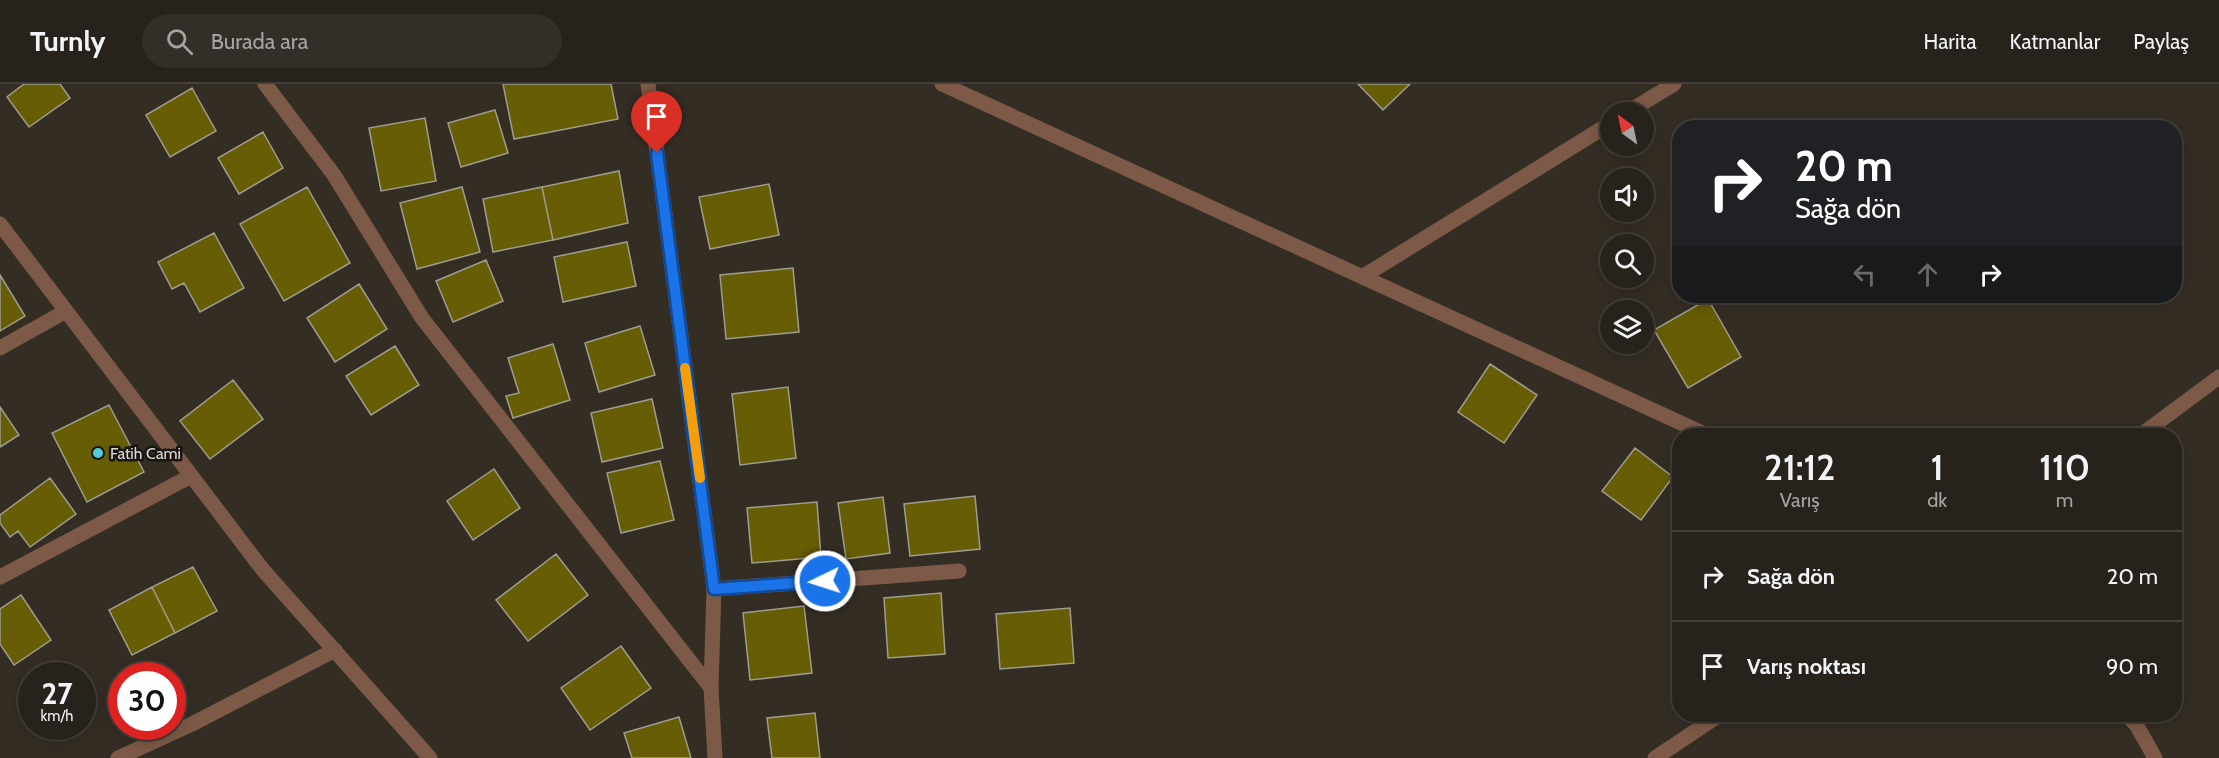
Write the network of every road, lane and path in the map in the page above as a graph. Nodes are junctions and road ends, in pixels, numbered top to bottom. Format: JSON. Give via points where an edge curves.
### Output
{"nodes":[{"id":1,"x":265,"y":84,"type":"edge"},
{"id":2,"x":648,"y":84,"type":"edge"},
{"id":3,"x":942,"y":84,"type":"edge"},
{"id":4,"x":1674,"y":84,"type":"edge"},
{"id":5,"x":1644,"y":102,"type":"edge"},
{"id":6,"x":1600,"y":130,"type":"edge"},
{"id":7,"x":0,"y":224,"type":"edge"},
{"id":8,"x":1362,"y":277,"type":"junction"},
{"id":9,"x":66,"y":311,"type":"junction"},
{"id":10,"x":0,"y":348,"type":"edge"},
{"id":11,"x":2219,"y":377,"type":"edge"},
{"id":12,"x":1692,"y":428,"type":"edge"},
{"id":13,"x":2150,"y":428,"type":"edge"},
{"id":14,"x":191,"y":476,"type":"junction"},
{"id":15,"x":959,"y":572,"type":"dead end"},
{"id":16,"x":0,"y":577,"type":"edge"},
{"id":17,"x":714,"y":589,"type":"junction"},
{"id":18,"x":335,"y":650,"type":"junction"},
{"id":19,"x":711,"y":688,"type":"junction"},
{"id":20,"x":1709,"y":722,"type":"edge"},
{"id":21,"x":2133,"y":722,"type":"edge"},
{"id":22,"x":1659,"y":757,"type":"edge"},
{"id":23,"x":118,"y":758,"type":"edge"},
{"id":24,"x":430,"y":758,"type":"edge"},
{"id":25,"x":716,"y":758,"type":"edge"},
{"id":26,"x":2155,"y":758,"type":"edge"}],
"edges":[{"from":1,"to":19,"type":"street","via":[[334,175],[422,318]]},
{"from":2,"to":17,"type":"street"},
{"from":3,"to":8,"type":"street"},
{"from":4,"to":5,"type":"street"},
{"from":6,"to":8,"type":"street"},
{"from":7,"to":9,"type":"street"},
{"from":8,"to":12,"type":"street"},
{"from":9,"to":10,"type":"street"},
{"from":9,"to":14,"type":"street"},
{"from":11,"to":13,"type":"street"},
{"from":14,"to":16,"type":"street"},
{"from":14,"to":18,"type":"street","via":[[263,570]]},
{"from":15,"to":17,"type":"street"},
{"from":17,"to":19,"type":"street"},
{"from":18,"to":23,"type":"street"},
{"from":18,"to":24,"type":"street"},
{"from":19,"to":25,"type":"street"},
{"from":20,"to":22,"type":"street"},
{"from":21,"to":26,"type":"street"}]}
